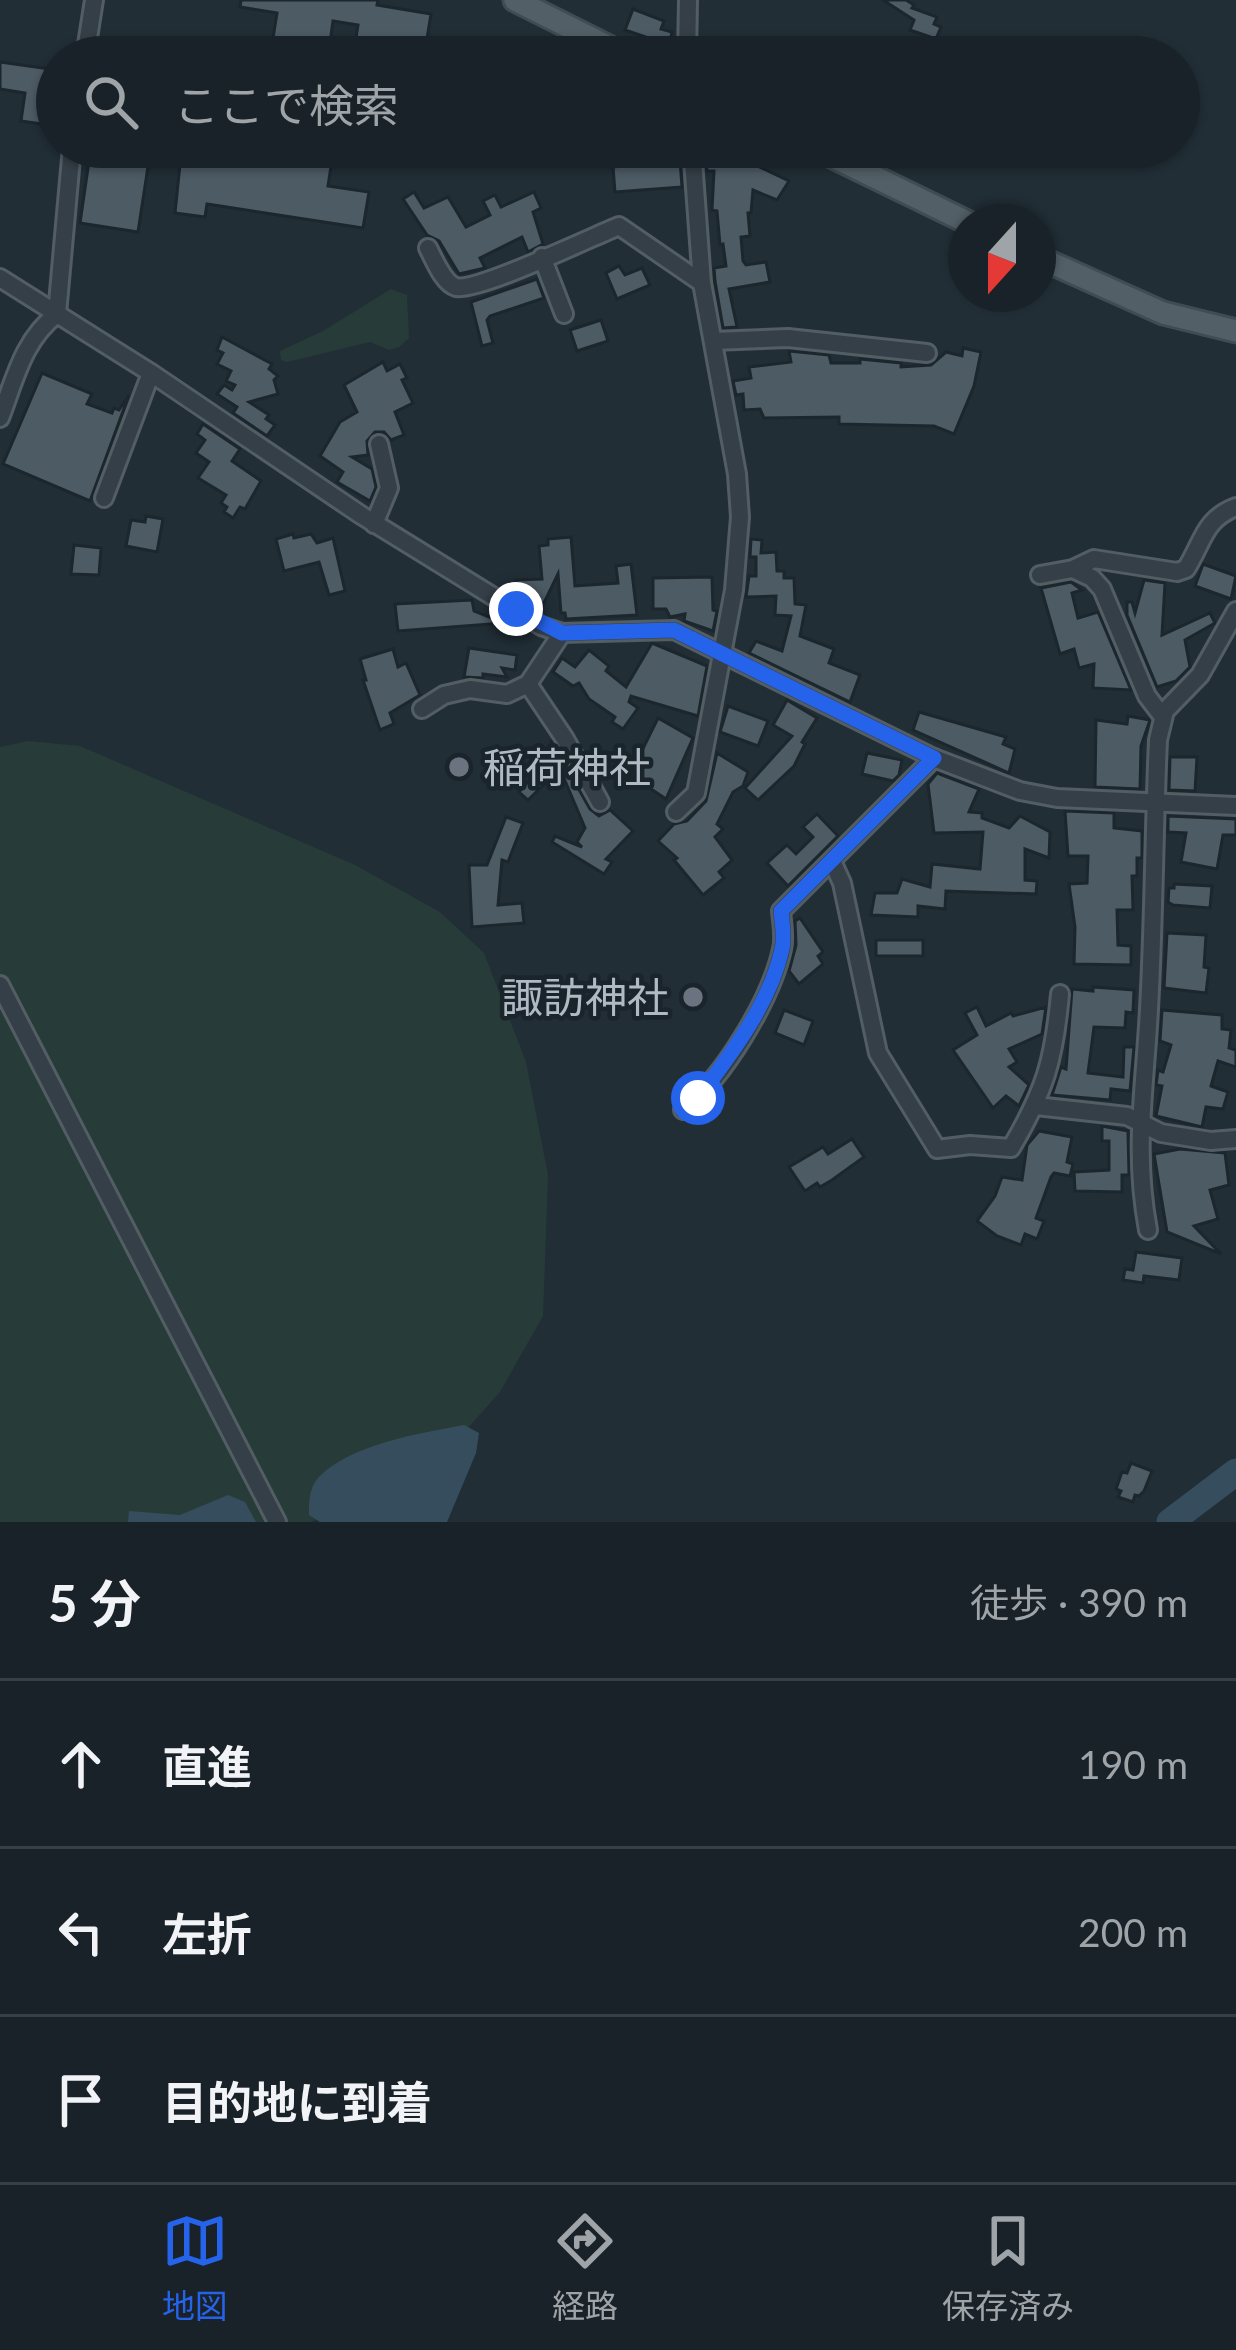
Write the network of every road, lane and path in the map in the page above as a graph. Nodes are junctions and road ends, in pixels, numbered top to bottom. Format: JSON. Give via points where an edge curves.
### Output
{"nodes":[{"id":1,"x":94,"y":0,"type":"edge"},
{"id":2,"x":515,"y":0,"type":"edge"},
{"id":3,"x":688,"y":0,"type":"edge"},
{"id":4,"x":88,"y":36,"type":"edge"},
{"id":5,"x":587,"y":36,"type":"edge"},
{"id":6,"x":687,"y":36,"type":"edge"},
{"id":7,"x":70,"y":168,"type":"edge"},
{"id":8,"x":694,"y":168,"type":"edge"},
{"id":9,"x":856,"y":168,"type":"edge"},
{"id":10,"x":948,"y":213,"type":"edge"},
{"id":11,"x":428,"y":248,"type":"dead end"},
{"id":12,"x":542,"y":257,"type":"junction"},
{"id":13,"x":1056,"y":264,"type":"edge"},
{"id":14,"x":0,"y":278,"type":"edge"},
{"id":15,"x":702,"y":283,"type":"junction"},
{"id":16,"x":57,"y":314,"type":"junction"},
{"id":17,"x":564,"y":314,"type":"dead end"},
{"id":18,"x":1236,"y":331,"type":"edge"},
{"id":19,"x":713,"y":341,"type":"junction"},
{"id":20,"x":927,"y":353,"type":"dead end"},
{"id":21,"x":152,"y":374,"type":"junction"},
{"id":22,"x":0,"y":418,"type":"edge"},
{"id":23,"x":379,"y":444,"type":"dead end"},
{"id":24,"x":104,"y":498,"type":"dead end"},
{"id":25,"x":1236,"y":507,"type":"edge"},
{"id":26,"x":374,"y":524,"type":"junction"},
{"id":27,"x":1073,"y":569,"type":"junction"},
{"id":28,"x":1040,"y":575,"type":"dead end"},
{"id":29,"x":1236,"y":611,"type":"edge"},
{"id":30,"x":562,"y":633,"type":"junction"},
{"id":31,"x":721,"y":653,"type":"junction"},
{"id":32,"x":528,"y":683,"type":"junction"},
{"id":33,"x":422,"y":710,"type":"dead end"},
{"id":34,"x":1163,"y":717,"type":"junction"},
{"id":35,"x":934,"y":758,"type":"junction"},
{"id":36,"x":600,"y":802,"type":"dead end"},
{"id":37,"x":1155,"y":803,"type":"junction"},
{"id":38,"x":1236,"y":806,"type":"edge"},
{"id":39,"x":676,"y":812,"type":"dead end"},
{"id":40,"x":832,"y":861,"type":"junction"},
{"id":41,"x":0,"y":985,"type":"edge"},
{"id":42,"x":1060,"y":994,"type":"dead end"},
{"id":43,"x":1036,"y":1106,"type":"junction"},
{"id":44,"x":683,"y":1110,"type":"dead end"},
{"id":45,"x":1141,"y":1126,"type":"junction"},
{"id":46,"x":1236,"y":1139,"type":"edge"},
{"id":47,"x":1148,"y":1230,"type":"dead end"},
{"id":48,"x":277,"y":1522,"type":"edge"}],
"edges":[{"from":1,"to":4,"type":"street"},
{"from":2,"to":5,"type":"main road"},
{"from":3,"to":6,"type":"street"},
{"from":7,"to":16,"type":"street"},
{"from":8,"to":15,"type":"street"},
{"from":9,"to":10,"type":"main road"},
{"from":11,"to":12,"type":"street","via":[[459,288]]},
{"from":12,"to":15,"type":"street","via":[[619,226]]},
{"from":12,"to":17,"type":"street"},
{"from":13,"to":18,"type":"main road","via":[[1163,313]]},
{"from":14,"to":16,"type":"street"},
{"from":15,"to":19,"type":"street"},
{"from":16,"to":21,"type":"street"},
{"from":16,"to":22,"type":"street","via":[[26,349]]},
{"from":19,"to":20,"type":"street","via":[[788,338]]},
{"from":19,"to":31,"type":"street","via":[[740,517]]},
{"from":21,"to":24,"type":"street"},
{"from":21,"to":26,"type":"street"},
{"from":23,"to":26,"type":"street","via":[[389,488]]},
{"from":25,"to":27,"type":"street","via":[[1216,515],[1177,572],[1094,559]]},
{"from":26,"to":30,"type":"street"},
{"from":27,"to":28,"type":"street"},
{"from":27,"to":34,"type":"street","via":[[1102,589]]},
{"from":29,"to":34,"type":"street","via":[[1200,676]]},
{"from":30,"to":31,"type":"street","via":[[674,630]]},
{"from":30,"to":32,"type":"street"},
{"from":31,"to":35,"type":"street"},
{"from":31,"to":39,"type":"street","via":[[695,793]]},
{"from":32,"to":33,"type":"street","via":[[507,694],[458,692]]},
{"from":32,"to":36,"type":"street"},
{"from":34,"to":37,"type":"street"},
{"from":35,"to":37,"type":"street","via":[[1039,795]]},
{"from":35,"to":40,"type":"street"},
{"from":37,"to":38,"type":"street"},
{"from":37,"to":45,"type":"street"},
{"from":40,"to":43,"type":"street","via":[[878,1053],[937,1149],[1010,1148]]},
{"from":40,"to":44,"type":"street","via":[[781,911],[783,946],[752,1018]]},
{"from":41,"to":48,"type":"street"},
{"from":42,"to":43,"type":"street","via":[[1054,1058]]},
{"from":43,"to":45,"type":"street","via":[[1126,1116]]},
{"from":45,"to":46,"type":"street"},
{"from":45,"to":47,"type":"street","via":[[1138,1180]]}]}
